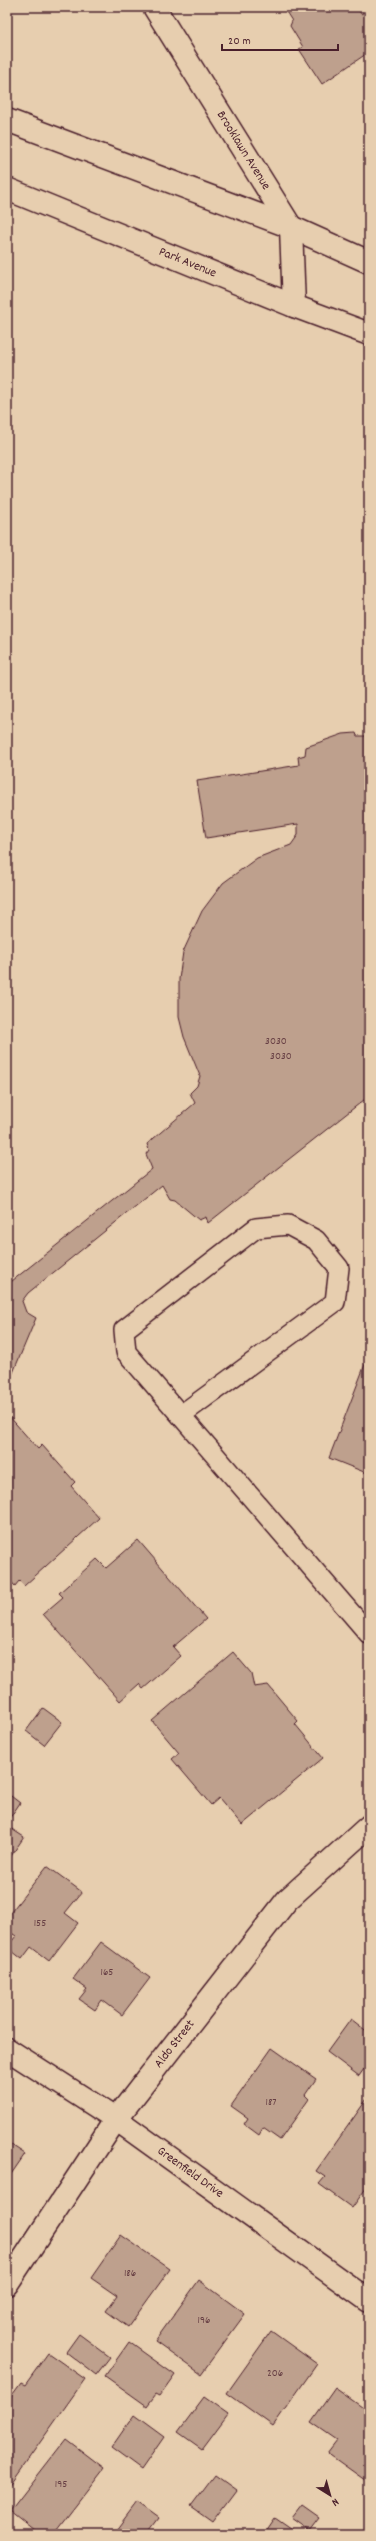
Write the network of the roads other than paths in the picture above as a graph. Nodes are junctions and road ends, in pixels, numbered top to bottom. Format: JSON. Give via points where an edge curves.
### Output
{"nodes":[{"id":1,"x":154,"y":7,"type":"edge"},
{"id":2,"x":7,"y":120,"type":"edge"},
{"id":3,"x":7,"y":189,"type":"edge"},
{"id":4,"x":291,"y":227,"type":"junction"},
{"id":5,"x":369,"y":262,"type":"edge"},
{"id":6,"x":294,"y":306,"type":"junction"},
{"id":7,"x":369,"y":334,"type":"edge"},
{"id":8,"x":181,"y":1415,"type":"junction"},
{"id":9,"x":369,"y":1634,"type":"edge"},
{"id":10,"x":369,"y":1826,"type":"edge"},
{"id":11,"x":7,"y":2049,"type":"edge"},
{"id":12,"x":116,"y":2119,"type":"junction"},
{"id":13,"x":7,"y":2284,"type":"edge"},
{"id":14,"x":369,"y":2301,"type":"edge"}],
"edges":[{"from":1,"to":4,"type":"street","name":"Brooklawn Avenue"},
{"from":2,"to":4,"type":"street"},
{"from":3,"to":6,"type":"street","name":"Park Avenue"},
{"from":4,"to":5,"type":"street"},
{"from":4,"to":6,"type":"street","name":"Brooklawn Avenue"},
{"from":6,"to":7,"type":"street","name":"Park Avenue"},
{"from":8,"to":8,"type":"lane","via":[[126,1352],[124,1330],[256,1228],[288,1225],[316,1240],[339,1268],[335,1302]]},
{"from":8,"to":9,"type":"lane"},
{"from":10,"to":12,"type":"street","name":"Aldo Street","via":[[287,1900]]},
{"from":11,"to":12,"type":"street","name":"Greenfield Drive"},
{"from":12,"to":13,"type":"street","name":"Aldo Street"},
{"from":12,"to":14,"type":"street","name":"Greenfield Drive"}]}
